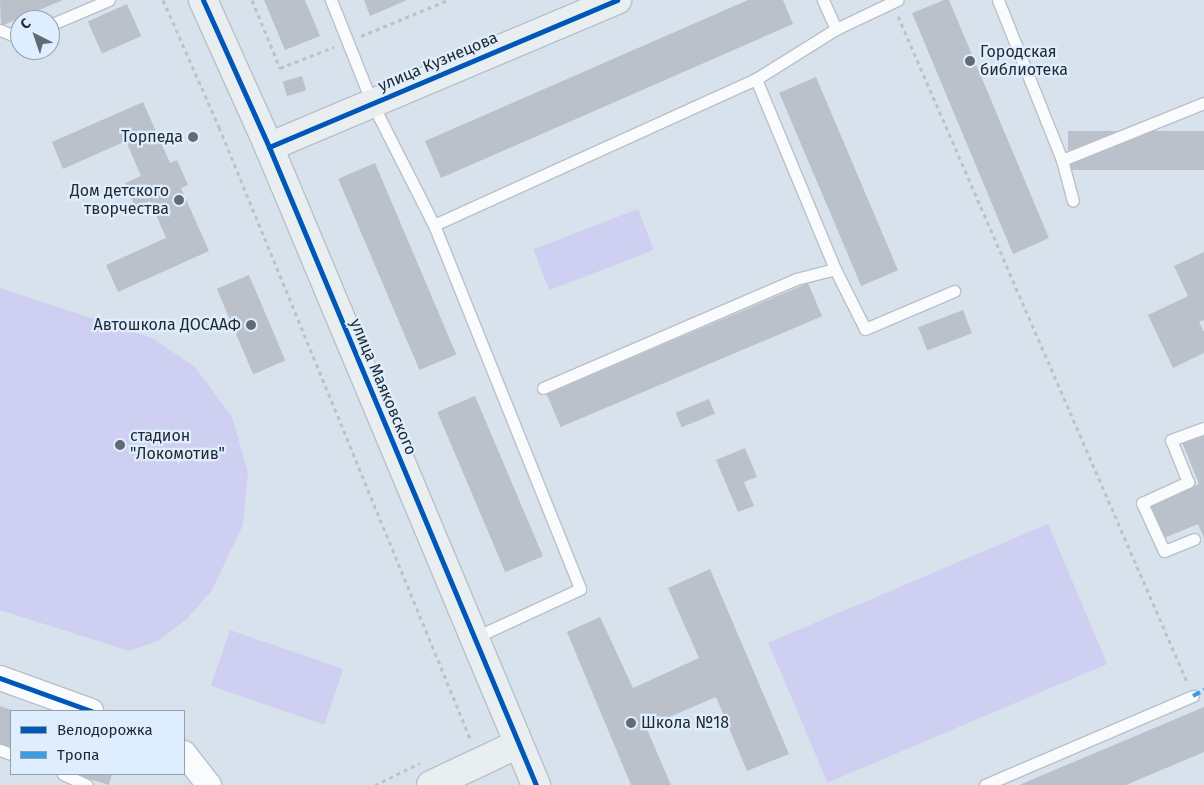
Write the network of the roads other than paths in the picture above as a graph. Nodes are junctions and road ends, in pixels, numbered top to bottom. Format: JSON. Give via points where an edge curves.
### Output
{"nodes":[{"id":1,"x":109,"y":0,"type":"edge"},
{"id":2,"x":203,"y":0,"type":"edge"},
{"id":3,"x":331,"y":0,"type":"edge"},
{"id":4,"x":616,"y":0,"type":"edge"},
{"id":5,"x":823,"y":0,"type":"edge"},
{"id":6,"x":998,"y":0,"type":"edge"},
{"id":7,"x":893,"y":1,"type":"edge"},
{"id":8,"x":60,"y":21,"type":"edge"},
{"id":9,"x":836,"y":29,"type":"junction"},
{"id":10,"x":756,"y":79,"type":"junction"},
{"id":11,"x":372,"y":103,"type":"junction"},
{"id":12,"x":1204,"y":103,"type":"edge"},
{"id":13,"x":269,"y":147,"type":"junction"},
{"id":14,"x":1062,"y":160,"type":"junction"},
{"id":15,"x":1073,"y":201,"type":"dead end"},
{"id":16,"x":434,"y":225,"type":"junction"},
{"id":17,"x":835,"y":269,"type":"junction"},
{"id":18,"x":954,"y":291,"type":"dead end"},
{"id":19,"x":544,"y":388,"type":"dead end"},
{"id":20,"x":1204,"y":428,"type":"edge"},
{"id":21,"x":1194,"y":539,"type":"dead end"},
{"id":22,"x":474,"y":638,"type":"junction"},
{"id":23,"x":0,"y":678,"type":"edge"},
{"id":24,"x":1193,"y":696,"type":"road end"},
{"id":25,"x":88,"y":710,"type":"edge"},
{"id":26,"x":518,"y":744,"type":"junction"},
{"id":27,"x":185,"y":754,"type":"edge"},
{"id":28,"x":65,"y":775,"type":"edge"},
{"id":29,"x":87,"y":785,"type":"edge"},
{"id":30,"x":209,"y":785,"type":"edge"},
{"id":31,"x":431,"y":785,"type":"edge"},
{"id":32,"x":536,"y":785,"type":"edge"},
{"id":33,"x":985,"y":785,"type":"edge"}],
"edges":[{"from":1,"to":8,"type":"lane"},
{"from":2,"to":13,"type":"street","name":"улица Маяковского"},
{"from":3,"to":11,"type":"lane","via":[[345,42]]},
{"from":4,"to":11,"type":"street","name":"улица Кузнецова"},
{"from":5,"to":9,"type":"lane"},
{"from":6,"to":14,"type":"lane"},
{"from":7,"to":9,"type":"lane"},
{"from":9,"to":10,"type":"lane"},
{"from":10,"to":16,"type":"lane"},
{"from":10,"to":17,"type":"lane"},
{"from":11,"to":13,"type":"street","name":"улица Кузнецова"},
{"from":11,"to":16,"type":"lane"},
{"from":12,"to":14,"type":"lane"},
{"from":13,"to":22,"type":"street","name":"улица Маяковского"},
{"from":14,"to":15,"type":"lane"},
{"from":16,"to":22,"type":"lane","via":[[580,589]]},
{"from":17,"to":18,"type":"lane","via":[[866,328]]},
{"from":17,"to":19,"type":"lane","via":[[796,279]]},
{"from":20,"to":21,"type":"lane","via":[[1171,440],[1188,482],[1142,503],[1164,551]]},
{"from":22,"to":26,"type":"street","name":"улица Маяковского"},
{"from":23,"to":25,"type":"street"},
{"from":24,"to":33,"type":"lane"},
{"from":26,"to":31,"type":"street"},
{"from":26,"to":32,"type":"street","name":"улица Маяковского"},
{"from":27,"to":30,"type":"street"},
{"from":28,"to":29,"type":"lane"}]}
